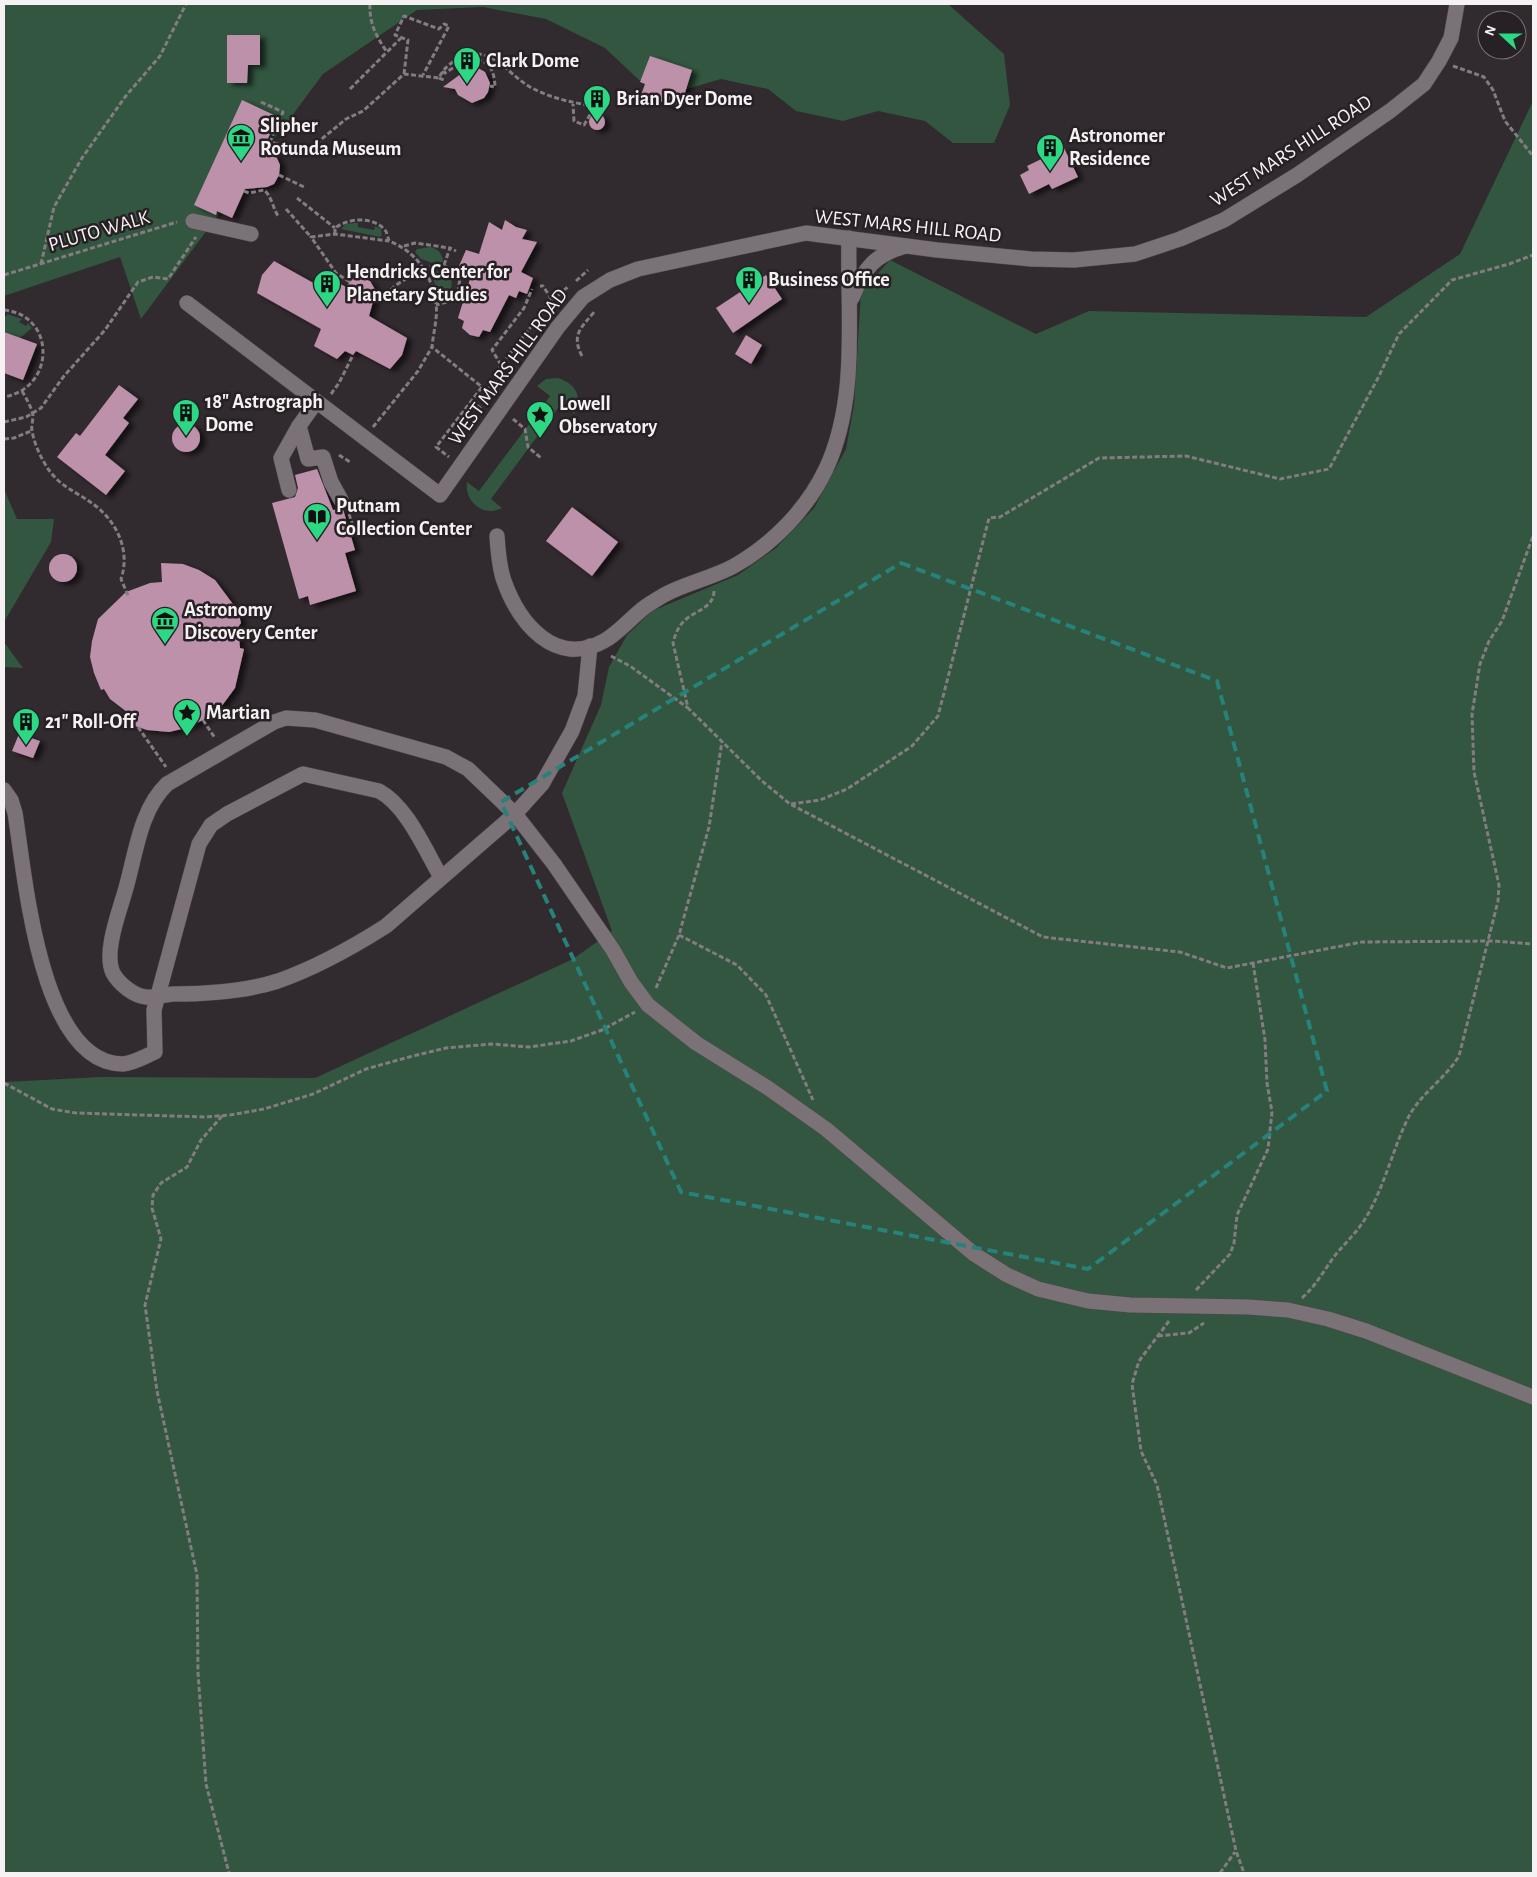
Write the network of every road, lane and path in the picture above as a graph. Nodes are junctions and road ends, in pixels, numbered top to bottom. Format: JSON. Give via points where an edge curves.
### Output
{"nodes":[{"id":1,"x":186,"y":4,"type":"edge"},
{"id":2,"x":370,"y":4,"type":"edge"},
{"id":3,"x":1457,"y":4,"type":"edge"},
{"id":4,"x":402,"y":38,"type":"junction"},
{"id":5,"x":387,"y":52,"type":"junction"},
{"id":6,"x":1439,"y":61,"type":"junction"},
{"id":7,"x":442,"y":72,"type":"junction"},
{"id":8,"x":404,"y":74,"type":"junction"},
{"id":9,"x":423,"y":75,"type":"junction"},
{"id":10,"x":439,"y":78,"type":"junction"},
{"id":11,"x":444,"y":80,"type":"dead end"},
{"id":12,"x":490,"y":86,"type":"dead end"},
{"id":13,"x":350,"y":89,"type":"dead end"},
{"id":14,"x":261,"y":102,"type":"dead end"},
{"id":15,"x":574,"y":104,"type":"junction"},
{"id":16,"x":1533,"y":156,"type":"edge"},
{"id":17,"x":279,"y":175,"type":"dead end"},
{"id":18,"x":306,"y":188,"type":"dead end"},
{"id":19,"x":244,"y":191,"type":"dead end"},
{"id":20,"x":297,"y":198,"type":"dead end"},
{"id":21,"x":286,"y":209,"type":"dead end"},
{"id":22,"x":278,"y":216,"type":"dead end"},
{"id":23,"x":198,"y":222,"type":"junction"},
{"id":24,"x":335,"y":228,"type":"junction"},
{"id":25,"x":251,"y":234,"type":"dead end"},
{"id":26,"x":335,"y":234,"type":"junction"},
{"id":27,"x":311,"y":237,"type":"junction"},
{"id":28,"x":849,"y":238,"type":"junction"},
{"id":29,"x":389,"y":241,"type":"junction"},
{"id":30,"x":909,"y":246,"type":"junction"},
{"id":31,"x":403,"y":247,"type":"junction"},
{"id":32,"x":450,"y":248,"type":"junction"},
{"id":33,"x":456,"y":251,"type":"dead end"},
{"id":34,"x":1533,"y":255,"type":"edge"},
{"id":35,"x":41,"y":264,"type":"junction"},
{"id":36,"x":444,"y":265,"type":"junction"},
{"id":37,"x":424,"y":268,"type":"junction"},
{"id":38,"x":4,"y":275,"type":"edge"},
{"id":39,"x":350,"y":282,"type":"dead end"},
{"id":40,"x":540,"y":286,"type":"dead end"},
{"id":41,"x":532,"y":289,"type":"dead end"},
{"id":42,"x":374,"y":300,"type":"dead end"},
{"id":43,"x":187,"y":303,"type":"dead end"},
{"id":44,"x":436,"y":305,"type":"junction"},
{"id":45,"x":848,"y":306,"type":"junction"},
{"id":46,"x":598,"y":308,"type":"dead end"},
{"id":47,"x":4,"y":310,"type":"edge"},
{"id":48,"x":432,"y":347,"type":"junction"},
{"id":49,"x":353,"y":356,"type":"dead end"},
{"id":50,"x":582,"y":356,"type":"dead end"},
{"id":51,"x":501,"y":365,"type":"junction"},
{"id":52,"x":482,"y":386,"type":"junction"},
{"id":53,"x":488,"y":391,"type":"junction"},
{"id":54,"x":22,"y":392,"type":"junction"},
{"id":55,"x":492,"y":394,"type":"dead end"},
{"id":56,"x":4,"y":397,"type":"edge"},
{"id":57,"x":323,"y":400,"type":"junction"},
{"id":58,"x":471,"y":401,"type":"junction"},
{"id":59,"x":487,"y":413,"type":"dead end"},
{"id":60,"x":33,"y":414,"type":"junction"},
{"id":61,"x":513,"y":419,"type":"dead end"},
{"id":62,"x":4,"y":422,"type":"edge"},
{"id":63,"x":299,"y":426,"type":"junction"},
{"id":64,"x":32,"y":430,"type":"junction"},
{"id":65,"x":370,"y":430,"type":"dead end"},
{"id":66,"x":4,"y":439,"type":"edge"},
{"id":67,"x":450,"y":458,"type":"dead end"},
{"id":68,"x":541,"y":458,"type":"dead end"},
{"id":69,"x":289,"y":490,"type":"dead end"},
{"id":70,"x":341,"y":500,"type":"dead end"},
{"id":71,"x":497,"y":536,"type":"dead end"},
{"id":72,"x":1533,"y":536,"type":"edge"},
{"id":73,"x":710,"y":576,"type":"junction"},
{"id":74,"x":129,"y":598,"type":"dead end"},
{"id":75,"x":590,"y":646,"type":"junction"},
{"id":76,"x":688,"y":708,"type":"junction"},
{"id":77,"x":204,"y":720,"type":"dead end"},
{"id":78,"x":138,"y":727,"type":"dead end"},
{"id":79,"x":722,"y":741,"type":"junction"},
{"id":80,"x":218,"y":743,"type":"dead end"},
{"id":81,"x":168,"y":770,"type":"dead end"},
{"id":82,"x":4,"y":790,"type":"edge"},
{"id":83,"x":790,"y":804,"type":"junction"},
{"id":84,"x":515,"y":814,"type":"junction"},
{"id":85,"x":441,"y":877,"type":"junction"},
{"id":86,"x":679,"y":934,"type":"junction"},
{"id":87,"x":1487,"y":941,"type":"junction"},
{"id":88,"x":1533,"y":944,"type":"edge"},
{"id":89,"x":1253,"y":963,"type":"junction"},
{"id":90,"x":160,"y":995,"type":"junction"},
{"id":91,"x":648,"y":1005,"type":"junction"},
{"id":92,"x":4,"y":1083,"type":"edge"},
{"id":93,"x":815,"y":1104,"type":"dead end"},
{"id":94,"x":222,"y":1116,"type":"junction"},
{"id":95,"x":1181,"y":1305,"type":"junction"},
{"id":96,"x":1227,"y":1306,"type":"junction"},
{"id":97,"x":1288,"y":1310,"type":"junction"},
{"id":98,"x":1158,"y":1336,"type":"junction"},
{"id":99,"x":1533,"y":1397,"type":"edge"},
{"id":100,"x":1236,"y":1851,"type":"junction"},
{"id":101,"x":229,"y":1873,"type":"edge"},
{"id":102,"x":1220,"y":1873,"type":"edge"},
{"id":103,"x":1244,"y":1873,"type":"edge"}],
"edges":[{"from":1,"to":35,"type":"path","via":[[160,56],[125,96],[82,158],[54,207]]},
{"from":2,"to":5,"type":"path","via":[[369,17],[374,32]]},
{"from":3,"to":6,"type":"street","name":"WEST MARS HILL ROAD","via":[[1451,38]]},
{"from":4,"to":5,"type":"path"},
{"from":4,"to":8,"type":"path","via":[[408,40]]},
{"from":4,"to":9,"type":"path","via":[[395,35],[404,16],[439,29],[444,24],[449,26]]},
{"from":5,"to":13,"type":"path"},
{"from":6,"to":16,"type":"path","via":[[1484,77],[1494,90],[1505,121]]},
{"from":6,"to":30,"type":"street","name":"WEST MARS HILL ROAD","via":[[1424,84],[1297,175],[1224,220],[1180,239],[1135,254],[1074,260],[1032,259]]},
{"from":7,"to":10,"type":"path"},
{"from":7,"to":12,"type":"path","via":[[472,59],[480,61],[491,69],[495,78],[495,87]]},
{"from":7,"to":15,"type":"path","via":[[467,54],[478,54],[490,57],[529,86]]},
{"from":8,"to":9,"type":"path"},
{"from":8,"to":14,"type":"path","via":[[363,111],[346,119],[312,147],[304,149],[270,142],[283,112]]},
{"from":9,"to":10,"type":"path"},
{"from":10,"to":11,"type":"path"},
{"from":15,"to":15,"type":"path","via":[[588,105],[591,109],[584,125],[574,121]]},
{"from":17,"to":18,"type":"path"},
{"from":19,"to":22,"type":"path","via":[[264,190]]},
{"from":20,"to":24,"type":"path"},
{"from":21,"to":27,"type":"path"},
{"from":23,"to":25,"type":"street"},
{"from":23,"to":35,"type":"path","name":"PLUTO WALK","via":[[184,219],[164,228]]},
{"from":23,"to":60,"type":"path","via":[[188,252],[168,279],[153,277],[138,282],[105,330]]},
{"from":24,"to":26,"type":"path"},
{"from":24,"to":29,"type":"path","via":[[352,220],[372,222],[385,230]]},
{"from":26,"to":27,"type":"path"},
{"from":26,"to":29,"type":"path"},
{"from":27,"to":39,"type":"path","via":[[336,273]]},
{"from":28,"to":30,"type":"street","name":"WEST MARS HILL ROAD"},
{"from":28,"to":45,"type":"street"},
{"from":28,"to":57,"type":"street","name":"WEST MARS HILL ROAD","via":[[806,234],[638,269],[603,284],[583,297],[558,327],[440,495]]},
{"from":29,"to":31,"type":"path"},
{"from":30,"to":45,"type":"street","via":[[893,250],[871,263],[859,280]]},
{"from":31,"to":32,"type":"path","via":[[415,243]]},
{"from":31,"to":37,"type":"path"},
{"from":32,"to":33,"type":"path"},
{"from":32,"to":36,"type":"path"},
{"from":34,"to":83,"type":"path","via":[[1452,280],[1399,334],[1329,469],[1280,479],[1186,456],[1099,458],[1000,517],[989,518],[938,716],[912,746],[847,789],[820,800]]},
{"from":35,"to":38,"type":"path","name":"PLUTO WALK"},
{"from":36,"to":37,"type":"path"},
{"from":36,"to":44,"type":"path","via":[[460,278],[457,299]]},
{"from":37,"to":42,"type":"path","via":[[396,285],[379,302]]},
{"from":37,"to":44,"type":"path"},
{"from":40,"to":51,"type":"path","via":[[552,300]]},
{"from":41,"to":51,"type":"path","via":[[524,308],[492,350]]},
{"from":43,"to":57,"type":"street","name":"WEST MARS HILL ROAD"},
{"from":44,"to":48,"type":"path"},
{"from":45,"to":73,"type":"street","via":[[846,400],[839,436],[826,469],[797,515],[761,548]]},
{"from":46,"to":50,"type":"path","via":[[576,338]]},
{"from":47,"to":54,"type":"path","via":[[22,315],[31,322],[42,342],[42,365]]},
{"from":48,"to":52,"type":"path"},
{"from":48,"to":65,"type":"path","via":[[396,400]]},
{"from":49,"to":57,"type":"path","via":[[339,383]]},
{"from":51,"to":53,"type":"path"},
{"from":52,"to":53,"type":"path"},
{"from":52,"to":58,"type":"path"},
{"from":53,"to":55,"type":"path"},
{"from":54,"to":56,"type":"path"},
{"from":54,"to":60,"type":"path"},
{"from":57,"to":63,"type":"street"},
{"from":58,"to":59,"type":"path"},
{"from":58,"to":67,"type":"path","via":[[436,447]]},
{"from":60,"to":62,"type":"path"},
{"from":60,"to":64,"type":"path"},
{"from":61,"to":68,"type":"path","via":[[525,429],[528,447]]},
{"from":63,"to":69,"type":"street","via":[[281,458]]},
{"from":63,"to":70,"type":"street","via":[[308,460],[322,457]]},
{"from":64,"to":66,"type":"path"},
{"from":64,"to":74,"type":"path","via":[[52,475],[63,487],[96,506],[115,528],[124,546],[126,565],[121,579]]},
{"from":71,"to":75,"type":"street","via":[[504,580],[527,624],[547,641],[564,649]]},
{"from":72,"to":87,"type":"path","via":[[1502,621],[1480,664],[1472,714],[1474,772],[1499,885]]},
{"from":73,"to":75,"type":"street","via":[[666,594],[640,610],[604,641]]},
{"from":73,"to":76,"type":"path","via":[[715,593],[710,604],[683,621],[673,643]]},
{"from":75,"to":76,"type":"path","via":[[630,666]]},
{"from":75,"to":84,"type":"street","via":[[585,696],[572,730],[542,784]]},
{"from":76,"to":79,"type":"path"},
{"from":77,"to":80,"type":"path"},
{"from":78,"to":81,"type":"path"},
{"from":79,"to":83,"type":"path"},
{"from":79,"to":86,"type":"path","via":[[709,827]]},
{"from":82,"to":90,"type":"street","via":[[15,814],[40,959],[60,1016],[69,1030],[97,1057],[110,1062],[135,1062],[155,1052],[154,1010]]},
{"from":83,"to":89,"type":"path","via":[[1043,937],[1180,952],[1227,968]]},
{"from":84,"to":85,"type":"street"},
{"from":84,"to":90,"type":"street","via":[[468,769],[446,757],[315,720],[286,718],[274,722],[167,784],[151,804],[113,937],[110,958],[112,972],[124,986],[146,997]]},
{"from":84,"to":91,"type":"street","via":[[574,892]]},
{"from":85,"to":90,"type":"street","via":[[386,926],[364,940],[277,981],[212,993]]},
{"from":85,"to":90,"type":"street","via":[[400,808],[390,797],[379,791],[303,774],[226,814],[204,834]]},
{"from":86,"to":91,"type":"path"},
{"from":86,"to":93,"type":"path","via":[[737,965],[766,995]]},
{"from":87,"to":88,"type":"path"},
{"from":87,"to":89,"type":"path","via":[[1362,942]]},
{"from":87,"to":97,"type":"path","via":[[1459,1056],[1449,1072],[1408,1116],[1369,1213],[1358,1230],[1337,1253],[1314,1288]]},
{"from":89,"to":95,"type":"path","via":[[1272,1112],[1268,1149],[1237,1215],[1230,1254]]},
{"from":91,"to":94,"type":"path","via":[[602,1030],[571,1041],[529,1047],[491,1044],[446,1048],[366,1069],[313,1094],[264,1109]]},
{"from":91,"to":95,"type":"street","via":[[696,1043],[826,1129],[974,1254],[1007,1275],[1038,1289],[1088,1301]]},
{"from":92,"to":94,"type":"path","via":[[52,1109],[76,1113]]},
{"from":94,"to":101,"type":"path","via":[[202,1140],[187,1167],[160,1183],[153,1194],[152,1208],[161,1239],[145,1305],[157,1392],[196,1575],[198,1673],[206,1784]]},
{"from":95,"to":96,"type":"street"},
{"from":95,"to":98,"type":"path"},
{"from":96,"to":97,"type":"street"},
{"from":96,"to":98,"type":"path","via":[[1189,1333]]},
{"from":97,"to":99,"type":"street","via":[[1366,1331]]},
{"from":98,"to":100,"type":"path","via":[[1139,1361],[1132,1384],[1141,1451],[1157,1485]]},
{"from":100,"to":102,"type":"path"},
{"from":100,"to":103,"type":"path"}]}
